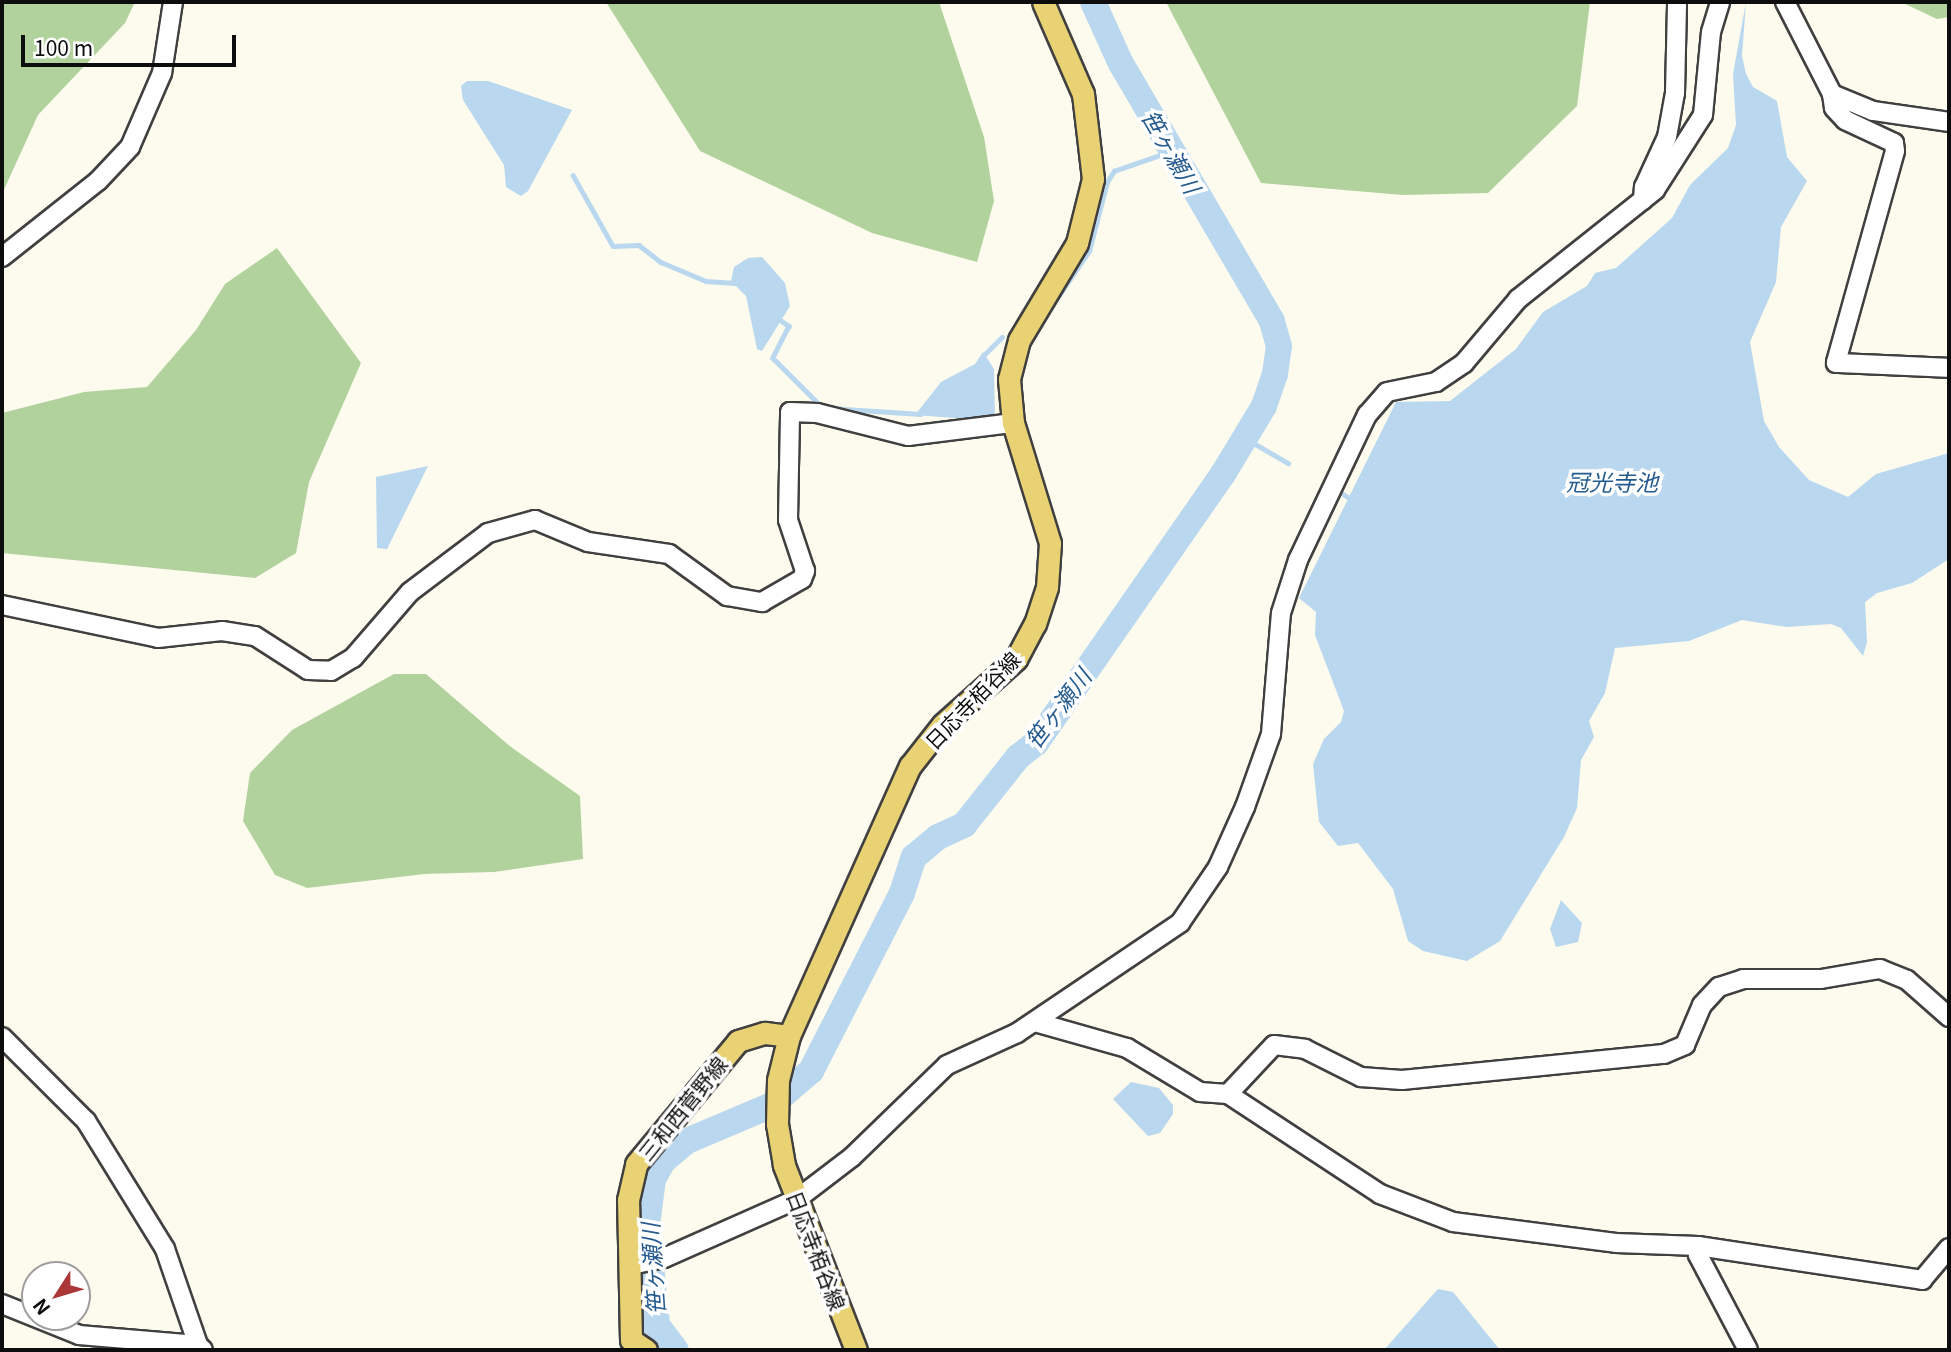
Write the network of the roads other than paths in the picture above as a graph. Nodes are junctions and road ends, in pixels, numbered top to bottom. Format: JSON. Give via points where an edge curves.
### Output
{"nodes":[{"id":1,"x":173,"y":2,"type":"edge"},
{"id":2,"x":1043,"y":2,"type":"edge"},
{"id":3,"x":1677,"y":2,"type":"edge"},
{"id":4,"x":1720,"y":2,"type":"edge"},
{"id":5,"x":1785,"y":2,"type":"edge"},
{"id":6,"x":1832,"y":94,"type":"junction"},
{"id":7,"x":1949,"y":122,"type":"edge"},
{"id":8,"x":1643,"y":200,"type":"junction"},
{"id":9,"x":2,"y":257,"type":"edge"},
{"id":10,"x":1949,"y":368,"type":"edge"},
{"id":11,"x":1013,"y":423,"type":"junction"},
{"id":12,"x":2,"y":606,"type":"edge"},
{"id":13,"x":1949,"y":1017,"type":"edge"},
{"id":14,"x":1035,"y":1022,"type":"junction"},
{"id":15,"x":789,"y":1036,"type":"junction"},
{"id":16,"x":2,"y":1037,"type":"edge"},
{"id":17,"x":1228,"y":1094,"type":"junction"},
{"id":18,"x":797,"y":1199,"type":"junction"},
{"id":19,"x":1698,"y":1246,"type":"junction"},
{"id":20,"x":1949,"y":1248,"type":"edge"},
{"id":21,"x":635,"y":1264,"type":"junction"},
{"id":22,"x":2,"y":1304,"type":"edge"},
{"id":23,"x":634,"y":1346,"type":"edge"},
{"id":24,"x":201,"y":1348,"type":"edge"},
{"id":25,"x":856,"y":1350,"type":"edge"},
{"id":26,"x":1748,"y":1350,"type":"edge"}],
"edges":[{"from":1,"to":9,"type":"street","via":[[162,73],[130,147],[98,181]]},
{"from":2,"to":11,"type":"main road","name":"日応寺栢谷線","via":[[1083,94],[1093,179],[1077,243],[1019,340],[1009,379]]},
{"from":3,"to":8,"type":"street","via":[[1675,93],[1667,137],[1644,187]]},
{"from":4,"to":8,"type":"street","via":[[1711,32],[1703,115],[1685,149]]},
{"from":5,"to":6,"type":"street"},
{"from":6,"to":7,"type":"street","via":[[1873,111]]},
{"from":6,"to":10,"type":"street","via":[[1834,108],[1845,120],[1885,137],[1894,143],[1895,151],[1836,363]]},
{"from":8,"to":14,"type":"street","via":[[1504,312],[1464,363],[1436,382],[1398,387],[1378,399],[1298,560],[1281,613],[1271,734],[1217,867],[1180,923]]},
{"from":11,"to":12,"type":"street","via":[[908,436],[817,413],[790,412],[788,520],[805,571],[802,579],[762,602],[727,596],[669,554],[588,542],[535,520],[488,533],[410,592],[353,658],[331,671],[308,670],[255,636],[222,631],[158,638]]},
{"from":11,"to":15,"type":"main road","name":"日応寺栢谷線","via":[[1050,543],[1042,606],[1016,659],[943,724],[910,766]]},
{"from":13,"to":17,"type":"street","via":[[1907,980],[1880,969],[1821,979],[1743,979],[1719,987],[1702,1005],[1685,1045],[1664,1054],[1402,1080],[1361,1077],[1305,1049],[1274,1045]]},
{"from":14,"to":17,"type":"street","via":[[1127,1048],[1200,1092]]},
{"from":14,"to":18,"type":"street","via":[[947,1065],[852,1157]]},
{"from":15,"to":18,"type":"main road","name":"日応寺栢谷線","via":[[778,1080],[777,1124]]},
{"from":15,"to":21,"type":"main road","name":"三和西菅野線","via":[[765,1033],[738,1041],[636,1164],[631,1181]]},
{"from":16,"to":24,"type":"street","via":[[86,1121],[165,1250]]},
{"from":17,"to":19,"type":"street","via":[[1336,1169],[1380,1194],[1439,1218],[1616,1242]]},
{"from":18,"to":21,"type":"street","via":[[664,1258]]},
{"from":18,"to":25,"type":"main road","name":"日応寺栢谷線"},
{"from":19,"to":20,"type":"street","via":[[1922,1280]]},
{"from":19,"to":26,"type":"street","via":[[1698,1255]]},
{"from":21,"to":23,"type":"main road","name":"三和西菅野線"},
{"from":22,"to":24,"type":"street","via":[[79,1335]]}]}
